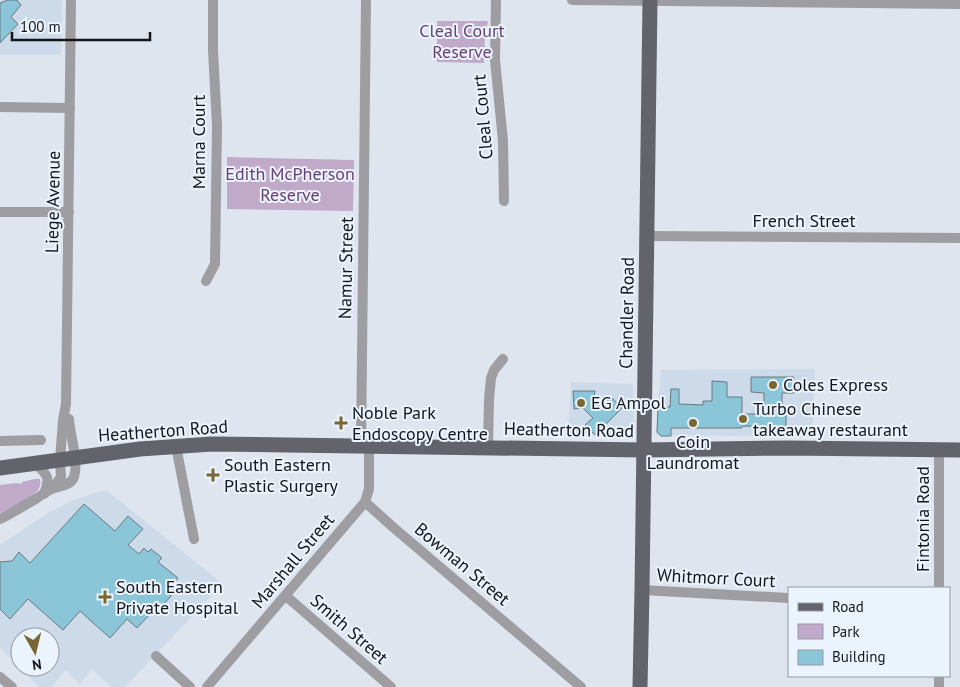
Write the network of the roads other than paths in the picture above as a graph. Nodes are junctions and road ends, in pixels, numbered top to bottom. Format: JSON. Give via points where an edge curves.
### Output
{"nodes":[{"id":1,"x":71,"y":0,"type":"edge"},
{"id":2,"x":213,"y":0,"type":"edge"},
{"id":3,"x":366,"y":0,"type":"edge"},
{"id":4,"x":496,"y":0,"type":"edge"},
{"id":5,"x":572,"y":0,"type":"edge"},
{"id":6,"x":650,"y":0,"type":"edge"},
{"id":7,"x":960,"y":4,"type":"edge"},
{"id":8,"x":0,"y":108,"type":"edge"},
{"id":9,"x":70,"y":108,"type":"junction"},
{"id":10,"x":504,"y":201,"type":"dead end"},
{"id":11,"x":0,"y":212,"type":"edge"},
{"id":12,"x":68,"y":212,"type":"junction"},
{"id":13,"x":647,"y":236,"type":"junction"},
{"id":14,"x":960,"y":238,"type":"edge"},
{"id":15,"x":206,"y":281,"type":"dead end"},
{"id":16,"x":503,"y":359,"type":"dead end"},
{"id":17,"x":66,"y":404,"type":"junction"},
{"id":18,"x":41,"y":440,"type":"dead end"},
{"id":19,"x":0,"y":441,"type":"edge"},
{"id":20,"x":176,"y":446,"type":"junction"},
{"id":21,"x":365,"y":446,"type":"junction"},
{"id":22,"x":488,"y":448,"type":"junction"},
{"id":23,"x":644,"y":450,"type":"junction"},
{"id":24,"x":939,"y":450,"type":"junction"},
{"id":25,"x":960,"y":450,"type":"edge"},
{"id":26,"x":67,"y":459,"type":"junction"},
{"id":27,"x":35,"y":463,"type":"junction"},
{"id":28,"x":0,"y":468,"type":"edge"},
{"id":29,"x":48,"y":491,"type":"junction"},
{"id":30,"x":365,"y":502,"type":"junction"},
{"id":31,"x":0,"y":518,"type":"edge"},
{"id":32,"x":194,"y":539,"type":"dead end"},
{"id":33,"x":940,"y":587,"type":"edge"},
{"id":34,"x":642,"y":590,"type":"junction"},
{"id":35,"x":286,"y":596,"type":"junction"},
{"id":36,"x":788,"y":598,"type":"edge"},
{"id":37,"x":156,"y":656,"type":"dead end"},
{"id":38,"x":0,"y":677,"type":"edge"},
{"id":39,"x":12,"y":687,"type":"edge"},
{"id":40,"x":190,"y":687,"type":"edge"},
{"id":41,"x":207,"y":687,"type":"edge"},
{"id":42,"x":391,"y":687,"type":"edge"},
{"id":43,"x":581,"y":687,"type":"edge"},
{"id":44,"x":640,"y":687,"type":"edge"}],
"edges":[{"from":1,"to":9,"type":"street","name":"Liege Avenue"},
{"from":2,"to":15,"type":"street","name":"Marna Court","via":[[217,126],[215,264]]},
{"from":3,"to":21,"type":"street","name":"Namur Street"},
{"from":4,"to":10,"type":"street","name":"Cleal Court","via":[[495,60],[503,141]]},
{"from":5,"to":6,"type":"street"},
{"from":6,"to":7,"type":"street"},
{"from":6,"to":13,"type":"main road","name":"Chandler Road"},
{"from":8,"to":9,"type":"street"},
{"from":9,"to":12,"type":"street","name":"Liege Avenue"},
{"from":11,"to":12,"type":"street"},
{"from":12,"to":17,"type":"street","name":"Liege Avenue"},
{"from":13,"to":14,"type":"street","name":"French Street"},
{"from":13,"to":23,"type":"main road","name":"Chandler Road"},
{"from":16,"to":22,"type":"street","via":[[491,378]]},
{"from":17,"to":26,"type":"street","name":"Liege Avenue","via":[[69,430]]},
{"from":17,"to":26,"type":"street","name":"Liege Avenue","via":[[63,420]]},
{"from":18,"to":19,"type":"street"},
{"from":20,"to":21,"type":"main road","name":"Heatherton Road"},
{"from":20,"to":26,"type":"main road","name":"Heatherton Road"},
{"from":20,"to":32,"type":"street"},
{"from":21,"to":22,"type":"main road","name":"Heatherton Road"},
{"from":21,"to":30,"type":"street","via":[[369,488]]},
{"from":22,"to":23,"type":"main road","name":"Heatherton Road"},
{"from":23,"to":24,"type":"main road","name":"Heatherton Road"},
{"from":23,"to":34,"type":"main road","name":"Chandler Road"},
{"from":24,"to":25,"type":"main road","name":"Heatherton Road"},
{"from":24,"to":33,"type":"street","name":"Fintonia Road"},
{"from":26,"to":27,"type":"main road","name":"Heatherton Road"},
{"from":26,"to":29,"type":"street","via":[[61,478]]},
{"from":26,"to":29,"type":"street","via":[[74,476],[72,480]]},
{"from":27,"to":28,"type":"main road","name":"Heatherton Road"},
{"from":27,"to":29,"type":"street","via":[[48,479]]},
{"from":29,"to":31,"type":"street"},
{"from":30,"to":35,"type":"street","name":"Marshall Street"},
{"from":30,"to":43,"type":"street","name":"Bowman Street"},
{"from":34,"to":36,"type":"street","name":"Whitmorr Court"},
{"from":34,"to":44,"type":"main road","name":"Chandler Road"},
{"from":35,"to":41,"type":"street","name":"Marshall Street"},
{"from":35,"to":42,"type":"street","name":"Smith Street"},
{"from":37,"to":40,"type":"street"},
{"from":38,"to":39,"type":"street"}]}
